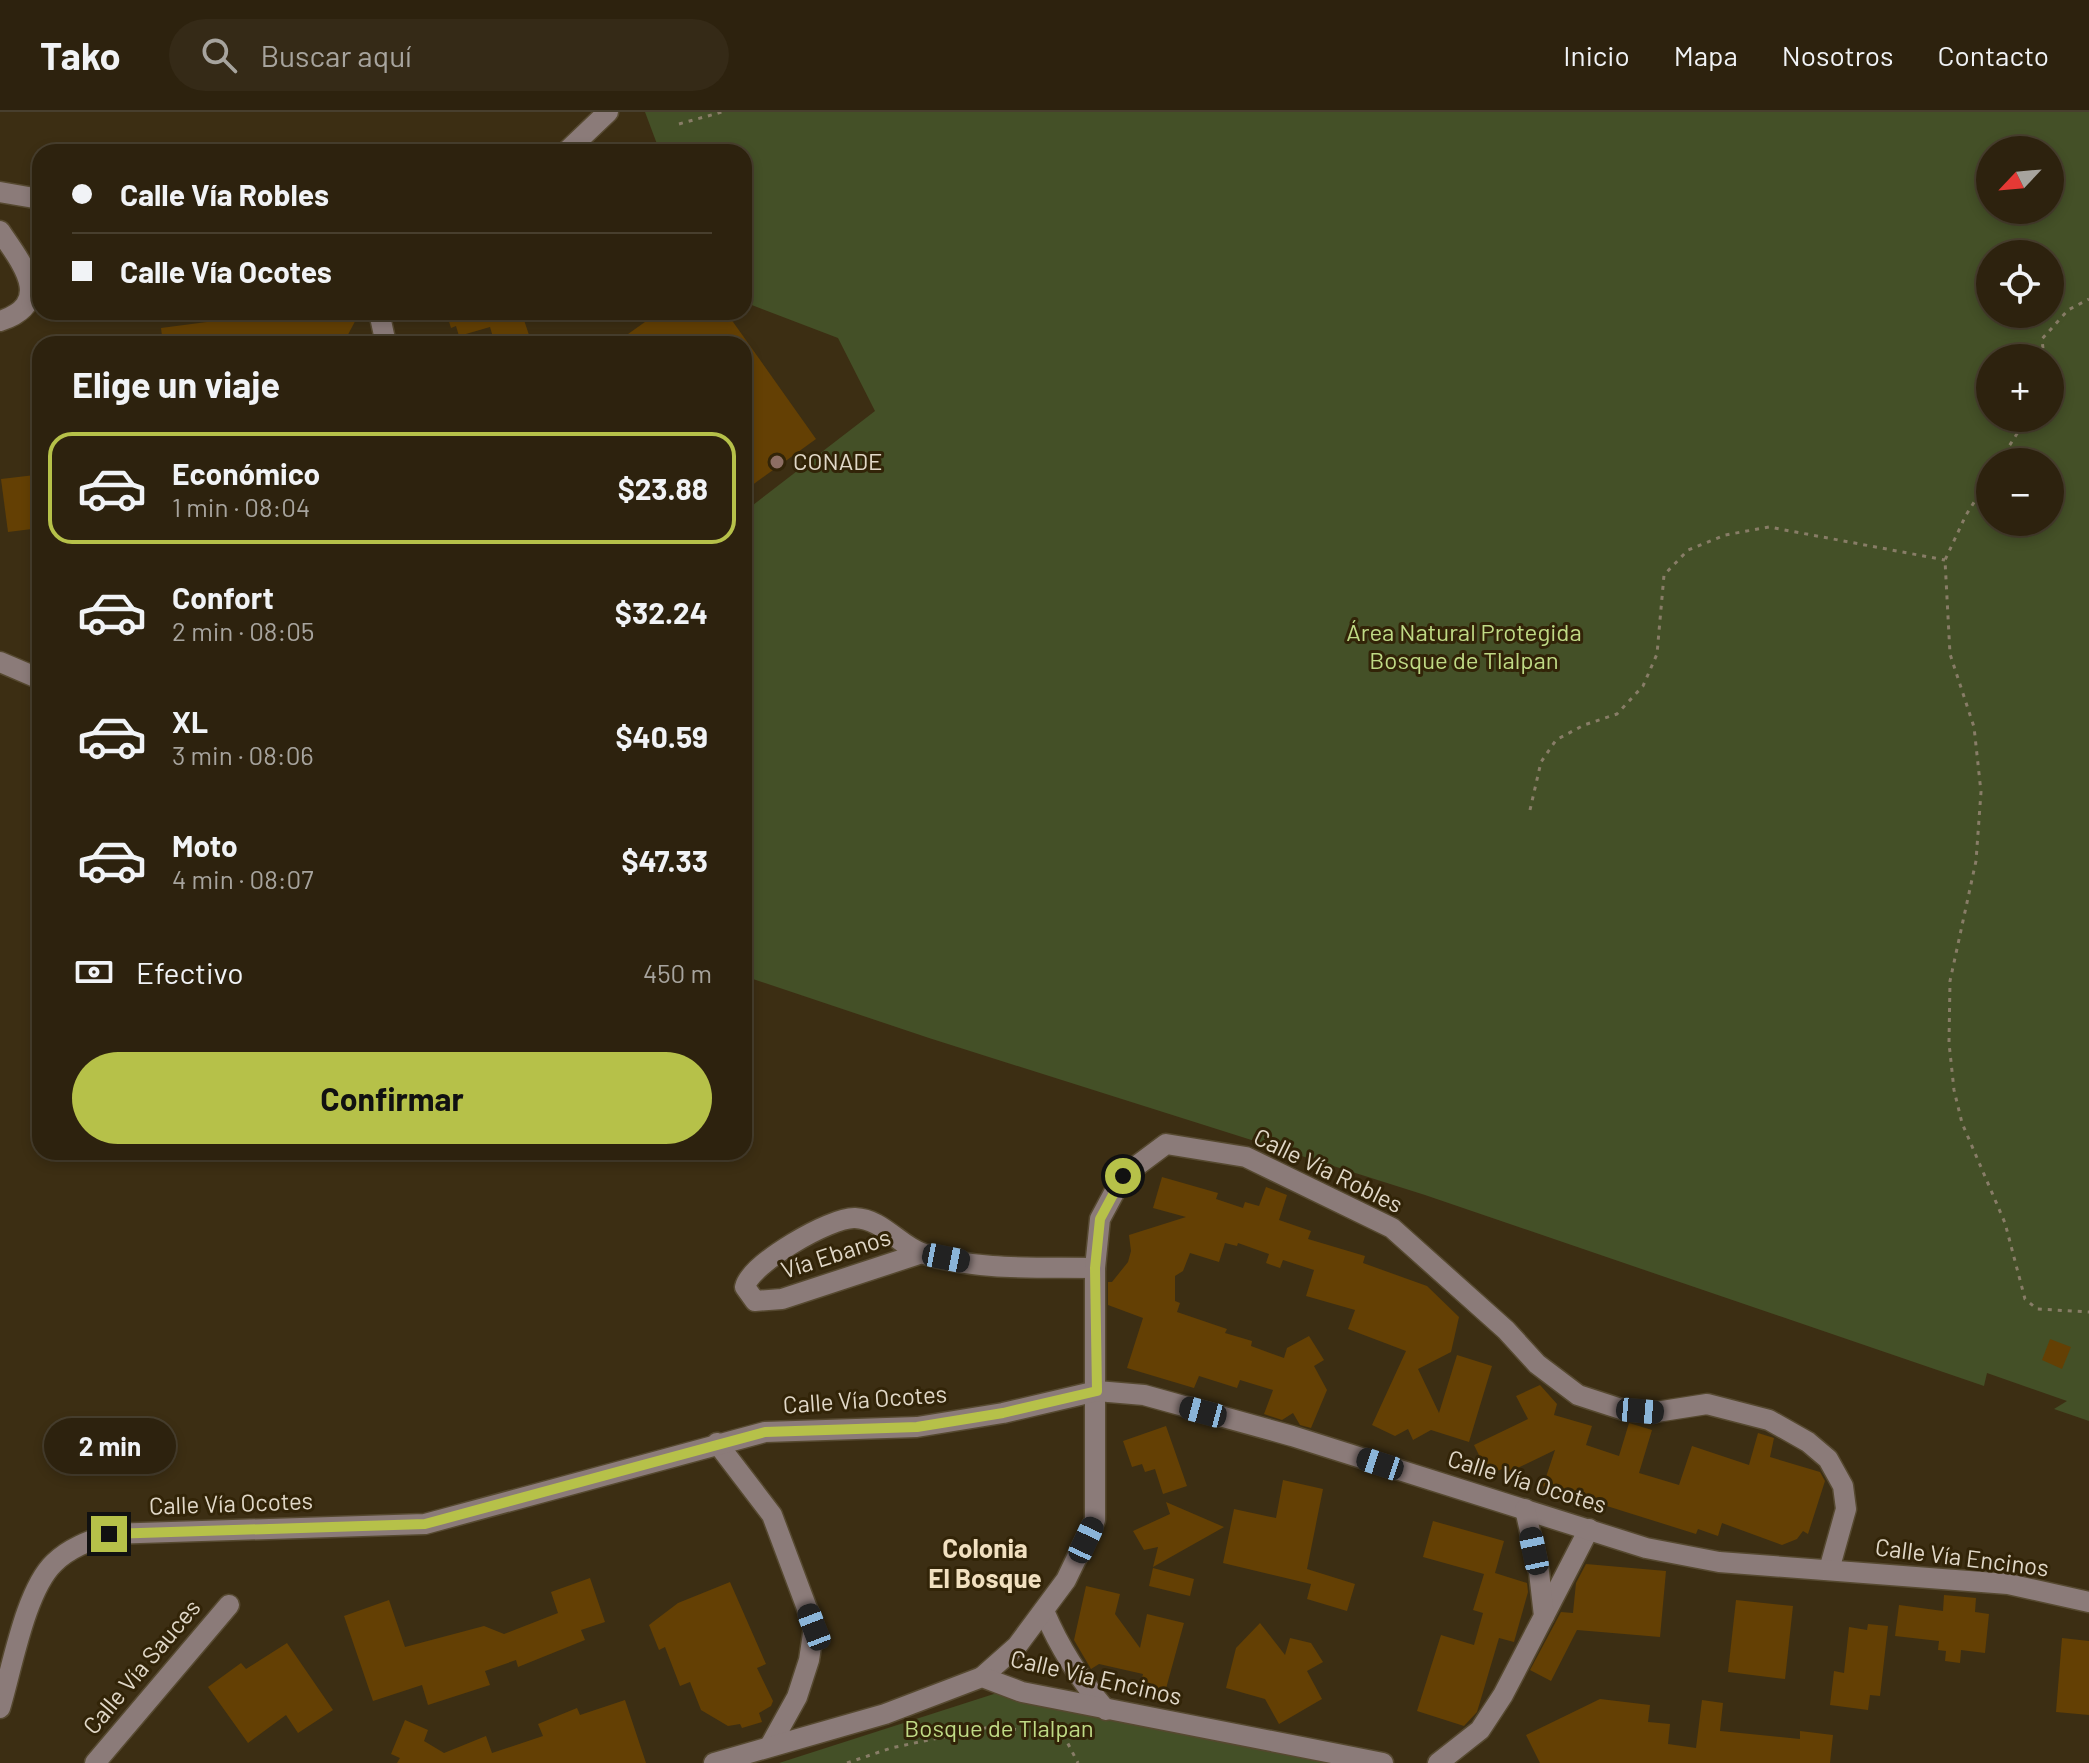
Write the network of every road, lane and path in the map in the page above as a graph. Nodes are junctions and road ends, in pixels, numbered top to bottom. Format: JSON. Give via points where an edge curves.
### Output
{"nodes":[{"id":1,"x":608,"y":112,"type":"edge"},
{"id":2,"x":722,"y":112,"type":"edge"},
{"id":3,"x":679,"y":124,"type":"dead end"},
{"id":4,"x":574,"y":144,"type":"edge"},
{"id":5,"x":0,"y":192,"type":"edge"},
{"id":6,"x":32,"y":198,"type":"edge"},
{"id":7,"x":0,"y":231,"type":"edge"},
{"id":8,"x":2089,"y":299,"type":"edge"},
{"id":9,"x":0,"y":321,"type":"edge"},
{"id":10,"x":2043,"y":344,"type":"edge"},
{"id":11,"x":1976,"y":499,"type":"edge"},
{"id":12,"x":1945,"y":560,"type":"junction"},
{"id":13,"x":0,"y":662,"type":"edge"},
{"id":14,"x":32,"y":676,"type":"edge"},
{"id":15,"x":1530,"y":810,"type":"dead end"},
{"id":16,"x":922,"y":1253,"type":"junction"},
{"id":17,"x":1095,"y":1268,"type":"junction"},
{"id":18,"x":2089,"y":1312,"type":"edge"},
{"id":19,"x":1097,"y":1391,"type":"junction"},
{"id":20,"x":717,"y":1443,"type":"junction"},
{"id":21,"x":1525,"y":1509,"type":"junction"},
{"id":22,"x":1589,"y":1529,"type":"junction"},
{"id":23,"x":1829,"y":1570,"type":"junction"},
{"id":24,"x":2089,"y":1602,"type":"edge"},
{"id":25,"x":229,"y":1605,"type":"dead end"},
{"id":26,"x":1044,"y":1611,"type":"junction"},
{"id":27,"x":1544,"y":1616,"type":"junction"},
{"id":28,"x":982,"y":1677,"type":"junction"},
{"id":29,"x":0,"y":1708,"type":"edge"},
{"id":30,"x":1106,"y":1710,"type":"junction"},
{"id":31,"x":771,"y":1744,"type":"junction"},
{"id":32,"x":95,"y":1763,"type":"edge"},
{"id":33,"x":714,"y":1763,"type":"edge"},
{"id":34,"x":847,"y":1763,"type":"edge"},
{"id":35,"x":1078,"y":1763,"type":"edge"},
{"id":36,"x":1383,"y":1763,"type":"edge"},
{"id":37,"x":1438,"y":1763,"type":"edge"}],
"edges":[{"from":1,"to":4,"type":"street"},
{"from":2,"to":3,"type":"path"},
{"from":5,"to":6,"type":"street"},
{"from":7,"to":9,"type":"street","via":[[29,274],[31,287],[19,312]]},
{"from":8,"to":10,"type":"path","via":[[2053,324]]},
{"from":11,"to":12,"type":"path"},
{"from":12,"to":15,"type":"path","via":[[1769,527],[1725,535],[1688,550],[1664,575],[1657,654],[1643,686],[1617,714],[1556,740],[1541,762]]},
{"from":12,"to":18,"type":"path","via":[[1950,654],[1974,727],[1981,792],[1976,861],[1950,981],[1954,1090],[1962,1123],[2005,1223],[2025,1299],[2037,1309]]},
{"from":13,"to":14,"type":"street"},
{"from":16,"to":16,"type":"street","name":"Vía Ebanos","via":[[876,1223],[854,1218],[832,1222],[754,1269],[745,1287],[755,1301],[782,1299]]},
{"from":16,"to":17,"type":"street","name":"Vía Ebanos","via":[[995,1267]]},
{"from":17,"to":19,"type":"street","name":"Calle Vía Robles"},
{"from":17,"to":23,"type":"street","name":"Calle Vía Robles","via":[[1100,1219],[1123,1176],[1166,1144],[1246,1157],[1392,1228],[1537,1364],[1578,1395],[1624,1410],[1656,1412],[1707,1404],[1769,1420],[1808,1442],[1828,1459],[1843,1486],[1846,1509]]},
{"from":19,"to":20,"type":"street","name":"Calle Vía Ocotes","via":[[917,1427],[765,1432]]},
{"from":19,"to":21,"type":"street","name":"Calle Vía Ocotes","via":[[1144,1395]]},
{"from":19,"to":26,"type":"street","name":"Calle Vía Robles","via":[[1095,1520],[1066,1580]]},
{"from":20,"to":29,"type":"street","name":"Calle Vía Ocotes","via":[[425,1524],[109,1534],[77,1546],[53,1563],[35,1591]]},
{"from":20,"to":31,"type":"street","via":[[772,1515],[814,1627],[797,1697]]},
{"from":21,"to":22,"type":"street","name":"Calle Vía Ocotes"},
{"from":21,"to":27,"type":"street"},
{"from":22,"to":23,"type":"street","name":"Calle Vía Ocotes","via":[[1646,1548],[1719,1562]]},
{"from":22,"to":27,"type":"street"},
{"from":23,"to":24,"type":"street","name":"Calle Vía Encinos","via":[[2008,1584]]},
{"from":25,"to":32,"type":"street","name":"Calle Vía Sauces"},
{"from":26,"to":28,"type":"street","name":"Calle Vía Robles","via":[[1017,1646]]},
{"from":26,"to":30,"type":"street","via":[[1080,1680]]},
{"from":27,"to":37,"type":"street","via":[[1480,1730]]},
{"from":28,"to":30,"type":"street","name":"Calle Vía Encinos","via":[[1022,1692]]},
{"from":28,"to":31,"type":"street","name":"Calle Vía Encinos","via":[[885,1714],[792,1743]]},
{"from":30,"to":36,"type":"street","name":"Calle Vía Encinos"},
{"from":31,"to":33,"type":"street","name":"Calle Vía Encinos"},
{"from":34,"to":35,"type":"path","via":[[995,1726],[1065,1738]]}]}
